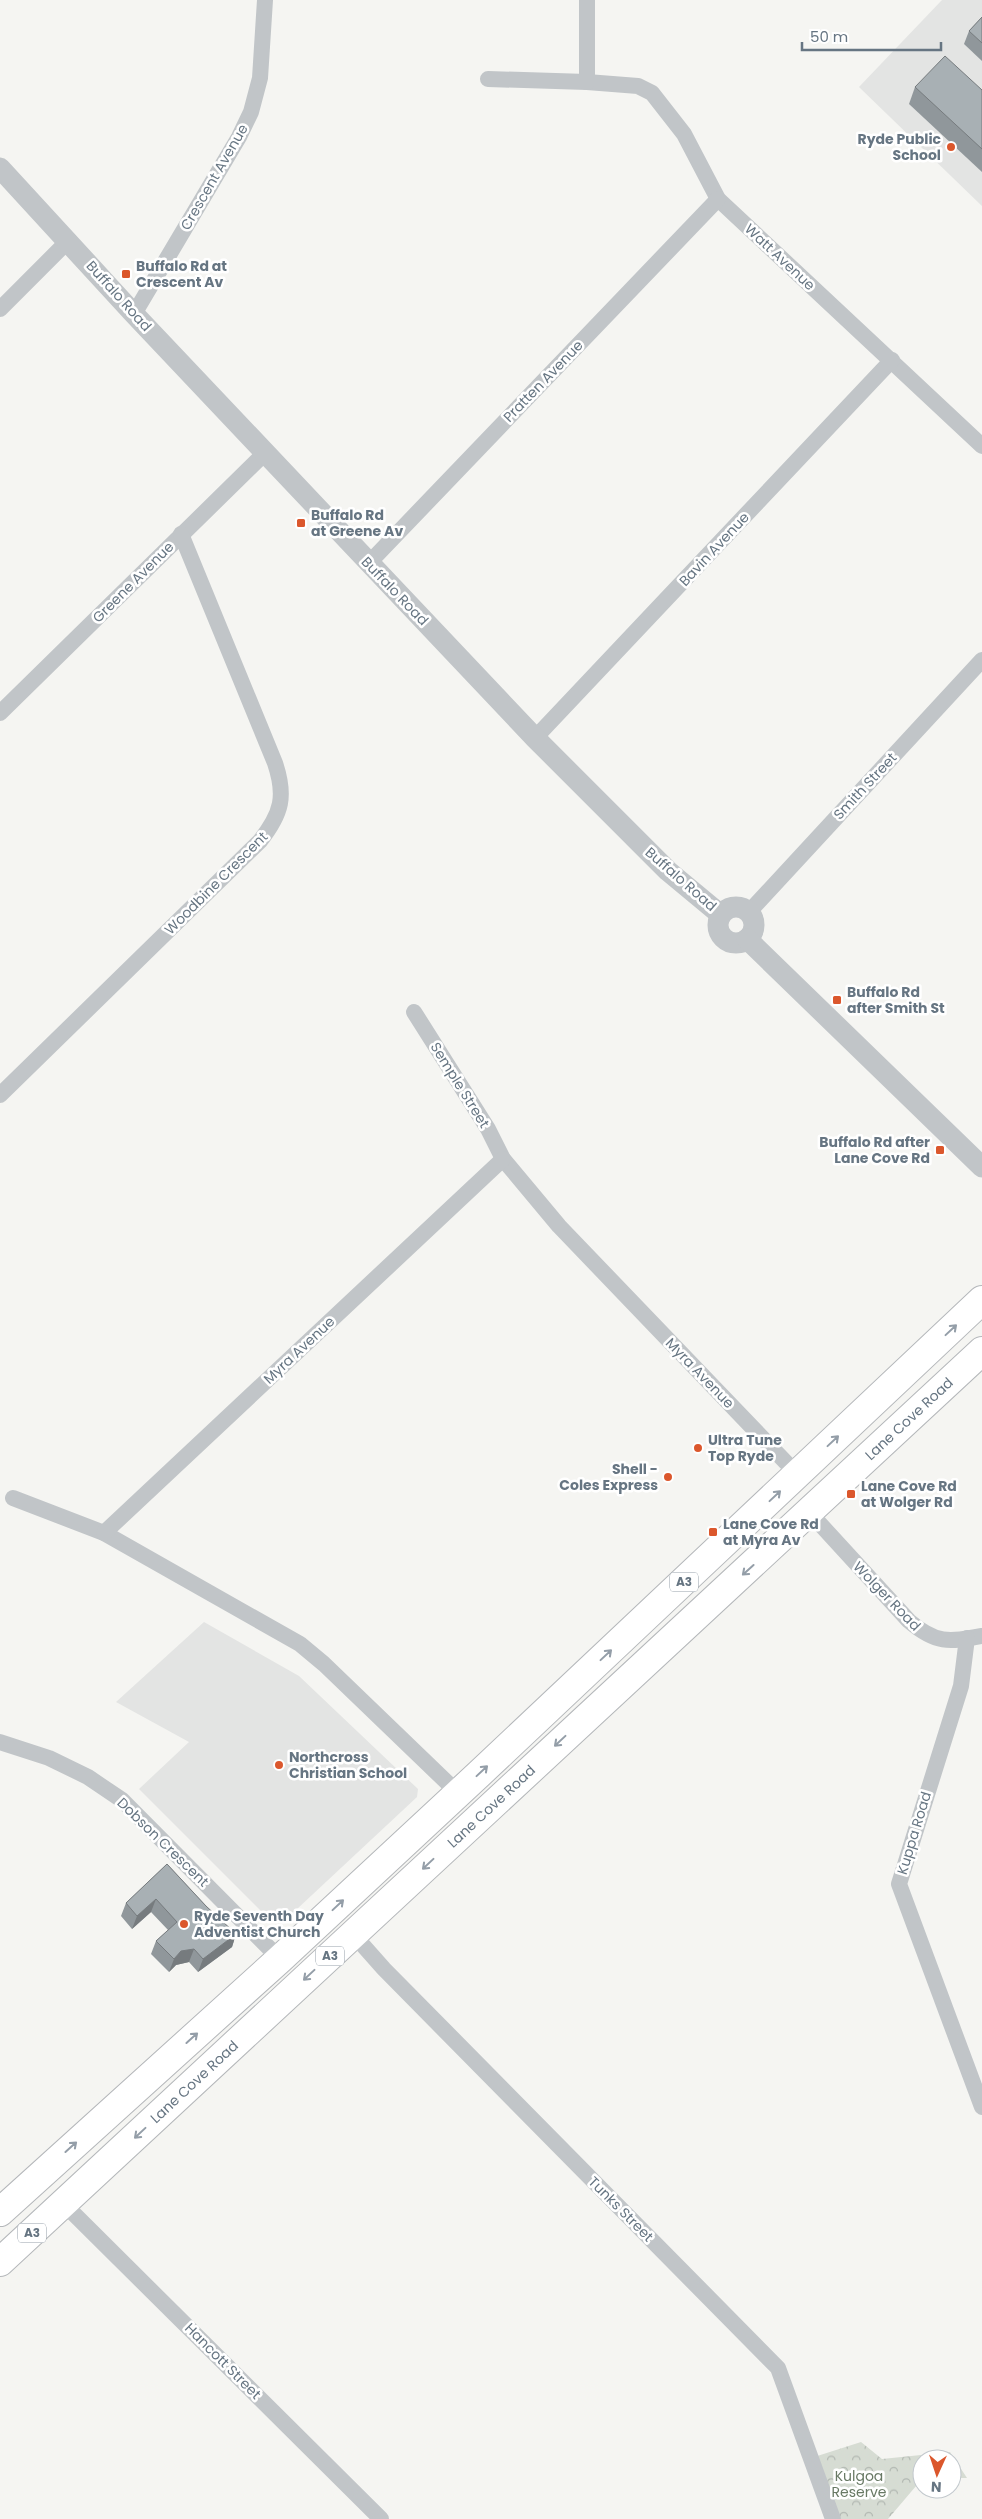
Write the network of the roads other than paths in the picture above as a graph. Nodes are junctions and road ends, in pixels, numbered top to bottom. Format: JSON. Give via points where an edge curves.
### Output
{"nodes":[{"id":1,"x":265,"y":0,"type":"edge"},
{"id":2,"x":587,"y":0,"type":"edge"},
{"id":3,"x":488,"y":79,"type":"dead end"},
{"id":4,"x":587,"y":82,"type":"junction"},
{"id":5,"x":0,"y":168,"type":"edge"},
{"id":6,"x":718,"y":199,"type":"junction"},
{"id":7,"x":69,"y":240,"type":"junction"},
{"id":8,"x":0,"y":308,"type":"edge"},
{"id":9,"x":134,"y":314,"type":"junction"},
{"id":10,"x":892,"y":360,"type":"junction"},
{"id":11,"x":982,"y":446,"type":"edge"},
{"id":12,"x":266,"y":452,"type":"junction"},
{"id":13,"x":181,"y":534,"type":"junction"},
{"id":14,"x":368,"y":563,"type":"junction"},
{"id":15,"x":980,"y":667,"type":"edge"},
{"id":16,"x":0,"y":713,"type":"edge"},
{"id":17,"x":535,"y":738,"type":"junction"},
{"id":18,"x":749,"y":912,"type":"junction"},
{"id":19,"x":721,"y":915,"type":"junction"},
{"id":20,"x":747,"y":939,"type":"junction"},
{"id":21,"x":414,"y":1012,"type":"dead end"},
{"id":22,"x":0,"y":1095,"type":"edge"},
{"id":23,"x":503,"y":1159,"type":"junction"},
{"id":24,"x":982,"y":1167,"type":"edge"},
{"id":25,"x":982,"y":1300,"type":"edge"},
{"id":26,"x":982,"y":1351,"type":"edge"},
{"id":27,"x":798,"y":1475,"type":"junction"},
{"id":28,"x":13,"y":1498,"type":"dead end"},
{"id":29,"x":810,"y":1513,"type":"junction"},
{"id":30,"x":104,"y":1533,"type":"junction"},
{"id":31,"x":975,"y":1637,"type":"edge"},
{"id":32,"x":0,"y":1742,"type":"edge"},
{"id":33,"x":458,"y":1793,"type":"junction"},
{"id":34,"x":354,"y":1934,"type":"junction"},
{"id":35,"x":280,"y":1959,"type":"junction"},
{"id":36,"x":982,"y":2107,"type":"edge"},
{"id":37,"x":64,"y":2204,"type":"junction"},
{"id":38,"x":0,"y":2212,"type":"edge"},
{"id":39,"x":0,"y":2262,"type":"edge"},
{"id":40,"x":381,"y":2519,"type":"edge"},
{"id":41,"x":833,"y":2519,"type":"edge"}],
"edges":[{"from":1,"to":9,"type":"street","name":"Crescent Avenue","via":[[260,78],[251,112]]},
{"from":2,"to":4,"type":"street"},
{"from":3,"to":4,"type":"street","name":"Watt Avenue"},
{"from":4,"to":6,"type":"street","name":"Watt Avenue","via":[[638,86],[652,93],[684,134]]},
{"from":5,"to":7,"type":"street","name":"Buffalo Road"},
{"from":6,"to":10,"type":"street","name":"Watt Avenue"},
{"from":6,"to":14,"type":"street","name":"Pratten Avenue"},
{"from":7,"to":8,"type":"street"},
{"from":7,"to":9,"type":"street","name":"Buffalo Road"},
{"from":9,"to":12,"type":"street","name":"Buffalo Road"},
{"from":10,"to":11,"type":"street","name":"Watt Avenue"},
{"from":10,"to":17,"type":"street","name":"Bavin Avenue"},
{"from":12,"to":13,"type":"street","name":"Greene Avenue"},
{"from":12,"to":14,"type":"street","name":"Buffalo Road"},
{"from":13,"to":16,"type":"street","name":"Greene Avenue"},
{"from":13,"to":22,"type":"street","name":"Woodbine Crescent","via":[[275,762],[282,783],[277,816],[260,841]]},
{"from":14,"to":17,"type":"street","name":"Buffalo Road"},
{"from":15,"to":18,"type":"street","name":"Smith Street"},
{"from":17,"to":19,"type":"street","name":"Buffalo Road","via":[[668,870]]},
{"from":18,"to":19,"type":"street","via":[[732,907]]},
{"from":18,"to":20,"type":"street","via":[[754,929]]},
{"from":19,"to":20,"type":"street","via":[[718,925],[722,936],[731,942]]},
{"from":20,"to":24,"type":"street"},
{"from":21,"to":23,"type":"street","name":"Semple Street","via":[[488,1129]]},
{"from":23,"to":27,"type":"street","name":"Myra Avenue","via":[[559,1226]]},
{"from":23,"to":30,"type":"street","name":"Myra Avenue"},
{"from":27,"to":25,"type":"highway","number":"A3","one_way":true},
{"from":26,"to":29,"type":"highway","name":"Lane Cove Road","number":"A3"},
{"from":33,"to":27,"type":"highway","number":"A3","one_way":true},
{"from":28,"to":30,"type":"street"},
{"from":29,"to":31,"type":"street","name":"Wolger Road","via":[[924,1634],[939,1640]]},
{"from":29,"to":34,"type":"highway","name":"Lane Cove Road","number":"A3","one_way":true},
{"from":30,"to":33,"type":"street","via":[[300,1644]]},
{"from":31,"to":36,"type":"street","name":"Kuppa Road","via":[[898,1884]]},
{"from":32,"to":35,"type":"street","name":"Dobson Crescent","via":[[49,1758],[88,1777],[122,1800]]},
{"from":35,"to":33,"type":"highway","number":"A3","one_way":true},
{"from":34,"to":37,"type":"highway","name":"Lane Cove Road","number":"A3","one_way":true},
{"from":34,"to":41,"type":"street","name":"Tunks Street","via":[[384,1969],[778,2368]]},
{"from":38,"to":35,"type":"highway","number":"A3","one_way":true},
{"from":37,"to":39,"type":"highway","name":"Lane Cove Road","number":"A3"},
{"from":37,"to":40,"type":"street","name":"Hancott Street"}]}
